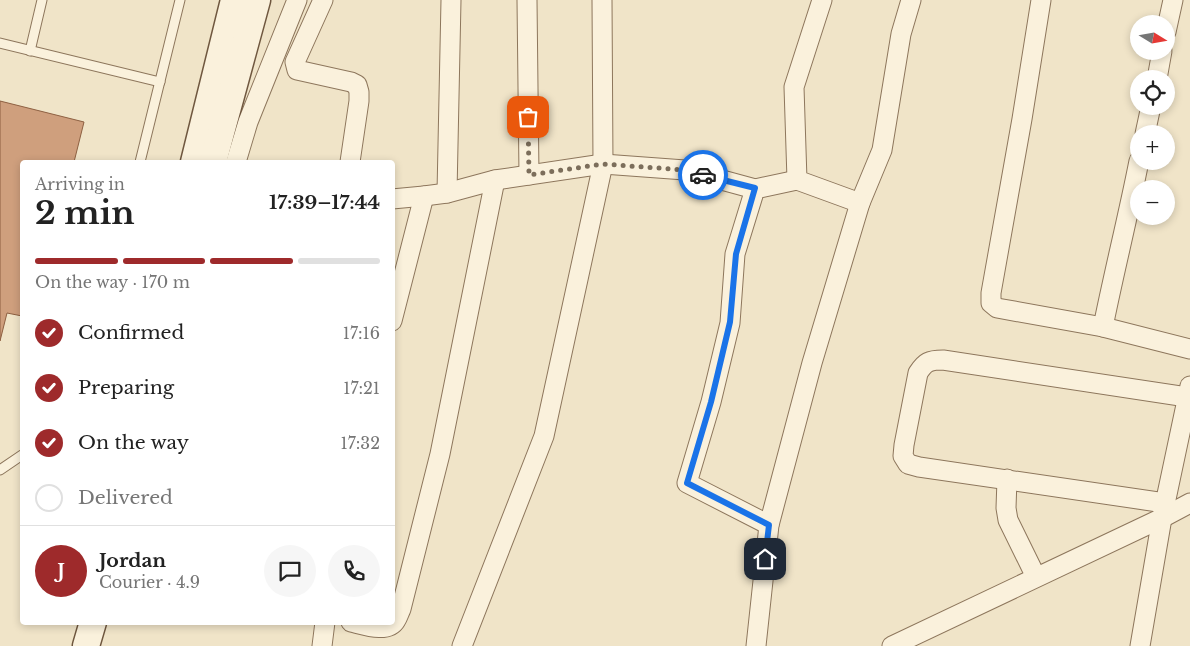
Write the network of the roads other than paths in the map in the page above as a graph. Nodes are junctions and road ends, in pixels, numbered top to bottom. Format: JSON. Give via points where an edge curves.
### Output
{"nodes":[{"id":1,"x":42,"y":0,"type":"edge"},
{"id":2,"x":180,"y":0,"type":"edge"},
{"id":3,"x":234,"y":0,"type":"edge"},
{"id":4,"x":256,"y":0,"type":"edge"},
{"id":5,"x":297,"y":0,"type":"edge"},
{"id":6,"x":323,"y":0,"type":"edge"},
{"id":7,"x":451,"y":0,"type":"edge"},
{"id":8,"x":527,"y":0,"type":"edge"},
{"id":9,"x":602,"y":0,"type":"edge"},
{"id":10,"x":822,"y":0,"type":"edge"},
{"id":11,"x":911,"y":0,"type":"edge"},
{"id":12,"x":1041,"y":0,"type":"edge"},
{"id":13,"x":1173,"y":0,"type":"edge"},
{"id":14,"x":1170,"y":15,"type":"edge"},
{"id":15,"x":0,"y":43,"type":"edge"},
{"id":16,"x":30,"y":51,"type":"junction"},
{"id":17,"x":160,"y":82,"type":"junction"},
{"id":18,"x":140,"y":160,"type":"edge"},
{"id":19,"x":194,"y":160,"type":"edge"},
{"id":20,"x":214,"y":160,"type":"edge"},
{"id":21,"x":237,"y":160,"type":"edge"},
{"id":22,"x":350,"y":160,"type":"edge"},
{"id":23,"x":603,"y":164,"type":"junction"},
{"id":24,"x":1137,"y":170,"type":"edge"},
{"id":25,"x":529,"y":175,"type":"junction"},
{"id":26,"x":495,"y":180,"type":"junction"},
{"id":27,"x":798,"y":180,"type":"junction"},
{"id":28,"x":755,"y":188,"type":"junction"},
{"id":29,"x":447,"y":193,"type":"junction"},
{"id":30,"x":424,"y":196,"type":"junction"},
{"id":31,"x":395,"y":199,"type":"edge"},
{"id":32,"x":860,"y":203,"type":"junction"},
{"id":33,"x":395,"y":309,"type":"edge"},
{"id":34,"x":1104,"y":327,"type":"junction"},
{"id":35,"x":1190,"y":349,"type":"edge"},
{"id":36,"x":1189,"y":391,"type":"edge"},
{"id":37,"x":20,"y":456,"type":"edge"},
{"id":38,"x":0,"y":470,"type":"edge"},
{"id":39,"x":1007,"y":480,"type":"junction"},
{"id":40,"x":1190,"y":503,"type":"edge"},
{"id":41,"x":1164,"y":510,"type":"junction"},
{"id":42,"x":769,"y":525,"type":"junction"},
{"id":43,"x":1036,"y":577,"type":"junction"},
{"id":44,"x":395,"y":621,"type":"edge"},
{"id":45,"x":74,"y":625,"type":"edge"},
{"id":46,"x":91,"y":625,"type":"edge"},
{"id":47,"x":325,"y":625,"type":"edge"},
{"id":48,"x":368,"y":625,"type":"edge"},
{"id":49,"x":392,"y":625,"type":"edge"},
{"id":50,"x":68,"y":646,"type":"edge"},
{"id":51,"x":86,"y":646,"type":"edge"},
{"id":52,"x":322,"y":646,"type":"edge"},
{"id":53,"x":462,"y":646,"type":"edge"},
{"id":54,"x":756,"y":646,"type":"edge"},
{"id":55,"x":892,"y":646,"type":"edge"},
{"id":56,"x":1140,"y":646,"type":"edge"}],
"edges":[{"from":1,"to":16,"type":"lane"},
{"from":2,"to":17,"type":"lane"},
{"from":3,"to":19,"type":"street"},
{"from":4,"to":20,"type":"street"},
{"from":5,"to":21,"type":"street","via":[[248,122]]},
{"from":6,"to":22,"type":"street","via":[[295,62],[297,70],[357,85],[360,101]]},
{"from":7,"to":29,"type":"street"},
{"from":8,"to":25,"type":"street"},
{"from":9,"to":23,"type":"street"},
{"from":10,"to":27,"type":"street","via":[[794,87]]},
{"from":11,"to":32,"type":"street","via":[[901,34],[882,150]]},
{"from":12,"to":34,"type":"street","via":[[991,303],[997,308]]},
{"from":13,"to":14,"type":"street"},
{"from":15,"to":16,"type":"lane"},
{"from":16,"to":17,"type":"lane"},
{"from":17,"to":18,"type":"lane"},
{"from":23,"to":25,"type":"street"},
{"from":23,"to":28,"type":"street","via":[[685,170]]},
{"from":23,"to":53,"type":"street","via":[[544,436]]},
{"from":24,"to":34,"type":"street"},
{"from":25,"to":26,"type":"street"},
{"from":26,"to":29,"type":"street"},
{"from":26,"to":44,"type":"street","via":[[440,454],[401,609]]},
{"from":27,"to":28,"type":"street"},
{"from":27,"to":32,"type":"street"},
{"from":28,"to":42,"type":"street","via":[[736,254],[730,322],[687,483]]},
{"from":29,"to":30,"type":"street"},
{"from":30,"to":31,"type":"street"},
{"from":30,"to":33,"type":"street"},
{"from":32,"to":42,"type":"street","via":[[812,363]]},
{"from":34,"to":35,"type":"street"},
{"from":36,"to":39,"type":"street","via":[[943,360],[932,360],[923,365],[918,373],[904,445],[903,456],[908,464]]},
{"from":36,"to":41,"type":"street"},
{"from":37,"to":38,"type":"lane"},
{"from":39,"to":41,"type":"street"},
{"from":39,"to":43,"type":"street","via":[[1008,520]]},
{"from":40,"to":41,"type":"street"},
{"from":41,"to":43,"type":"street"},
{"from":41,"to":56,"type":"street"},
{"from":42,"to":54,"type":"street"},
{"from":43,"to":55,"type":"street"},
{"from":45,"to":50,"type":"street"},
{"from":46,"to":51,"type":"street"},
{"from":47,"to":52,"type":"street"},
{"from":48,"to":49,"type":"street","via":[[383,628]]}]}
